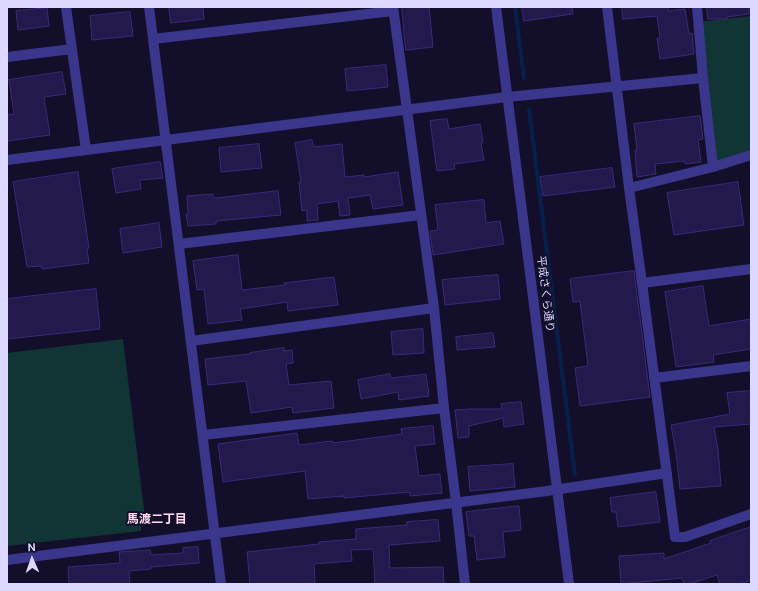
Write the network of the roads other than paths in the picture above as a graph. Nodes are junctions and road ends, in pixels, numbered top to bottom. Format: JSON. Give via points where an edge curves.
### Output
{"nodes":[{"id":1,"x":66,"y":7,"type":"edge"},
{"id":2,"x":149,"y":7,"type":"edge"},
{"id":3,"x":496,"y":7,"type":"edge"},
{"id":4,"x":607,"y":7,"type":"edge"},
{"id":5,"x":697,"y":7,"type":"edge"},
{"id":6,"x":393,"y":9,"type":"edge"},
{"id":7,"x":153,"y":39,"type":"junction"},
{"id":8,"x":72,"y":49,"type":"junction"},
{"id":9,"x":7,"y":56,"type":"edge"},
{"id":10,"x":702,"y":78,"type":"junction"},
{"id":11,"x":617,"y":87,"type":"junction"},
{"id":12,"x":507,"y":97,"type":"junction"},
{"id":13,"x":406,"y":109,"type":"junction"},
{"id":14,"x":166,"y":140,"type":"junction"},
{"id":15,"x":86,"y":150,"type":"junction"},
{"id":16,"x":751,"y":155,"type":"edge"},
{"id":17,"x":7,"y":160,"type":"edge"},
{"id":18,"x":713,"y":167,"type":"junction"},
{"id":19,"x":629,"y":188,"type":"junction"},
{"id":20,"x":421,"y":215,"type":"junction"},
{"id":21,"x":179,"y":244,"type":"junction"},
{"id":22,"x":751,"y":269,"type":"edge"},
{"id":23,"x":642,"y":283,"type":"junction"},
{"id":24,"x":434,"y":308,"type":"junction"},
{"id":25,"x":191,"y":341,"type":"junction"},
{"id":26,"x":751,"y":366,"type":"edge"},
{"id":27,"x":654,"y":378,"type":"junction"},
{"id":28,"x":444,"y":408,"type":"junction"},
{"id":29,"x":203,"y":435,"type":"junction"},
{"id":30,"x":667,"y":474,"type":"junction"},
{"id":31,"x":556,"y":489,"type":"junction"},
{"id":32,"x":456,"y":502,"type":"junction"},
{"id":33,"x":751,"y":514,"type":"edge"},
{"id":34,"x":215,"y":532,"type":"junction"},
{"id":35,"x":7,"y":560,"type":"edge"},
{"id":36,"x":221,"y":584,"type":"edge"},
{"id":37,"x":465,"y":584,"type":"edge"},
{"id":38,"x":569,"y":584,"type":"edge"}],
"edges":[{"from":1,"to":8,"type":"street"},
{"from":2,"to":7,"type":"street"},
{"from":3,"to":12,"type":"street","name":"平成さくら通り"},
{"from":4,"to":11,"type":"street"},
{"from":5,"to":10,"type":"street"},
{"from":6,"to":7,"type":"street"},
{"from":6,"to":13,"type":"street"},
{"from":7,"to":14,"type":"street"},
{"from":8,"to":9,"type":"street"},
{"from":8,"to":15,"type":"street"},
{"from":10,"to":11,"type":"street"},
{"from":10,"to":18,"type":"street"},
{"from":11,"to":12,"type":"street"},
{"from":11,"to":19,"type":"street"},
{"from":12,"to":13,"type":"street"},
{"from":12,"to":31,"type":"street","name":"平成さくら通り"},
{"from":13,"to":14,"type":"street"},
{"from":13,"to":20,"type":"street"},
{"from":14,"to":15,"type":"street"},
{"from":14,"to":21,"type":"street"},
{"from":15,"to":17,"type":"street"},
{"from":16,"to":18,"type":"street"},
{"from":18,"to":19,"type":"street"},
{"from":19,"to":23,"type":"street"},
{"from":20,"to":21,"type":"street"},
{"from":20,"to":24,"type":"street"},
{"from":21,"to":25,"type":"street"},
{"from":22,"to":23,"type":"street"},
{"from":23,"to":27,"type":"street"},
{"from":24,"to":25,"type":"street"},
{"from":24,"to":28,"type":"street"},
{"from":25,"to":29,"type":"street"},
{"from":26,"to":27,"type":"street"},
{"from":27,"to":30,"type":"street"},
{"from":28,"to":29,"type":"street"},
{"from":28,"to":32,"type":"street"},
{"from":29,"to":34,"type":"street"},
{"from":30,"to":31,"type":"street"},
{"from":30,"to":33,"type":"street","via":[[675,537],[685,537]]},
{"from":31,"to":32,"type":"street"},
{"from":31,"to":38,"type":"street","name":"平成さくら通り"},
{"from":32,"to":34,"type":"street"},
{"from":32,"to":37,"type":"street"},
{"from":34,"to":35,"type":"street"},
{"from":34,"to":36,"type":"street"}]}
